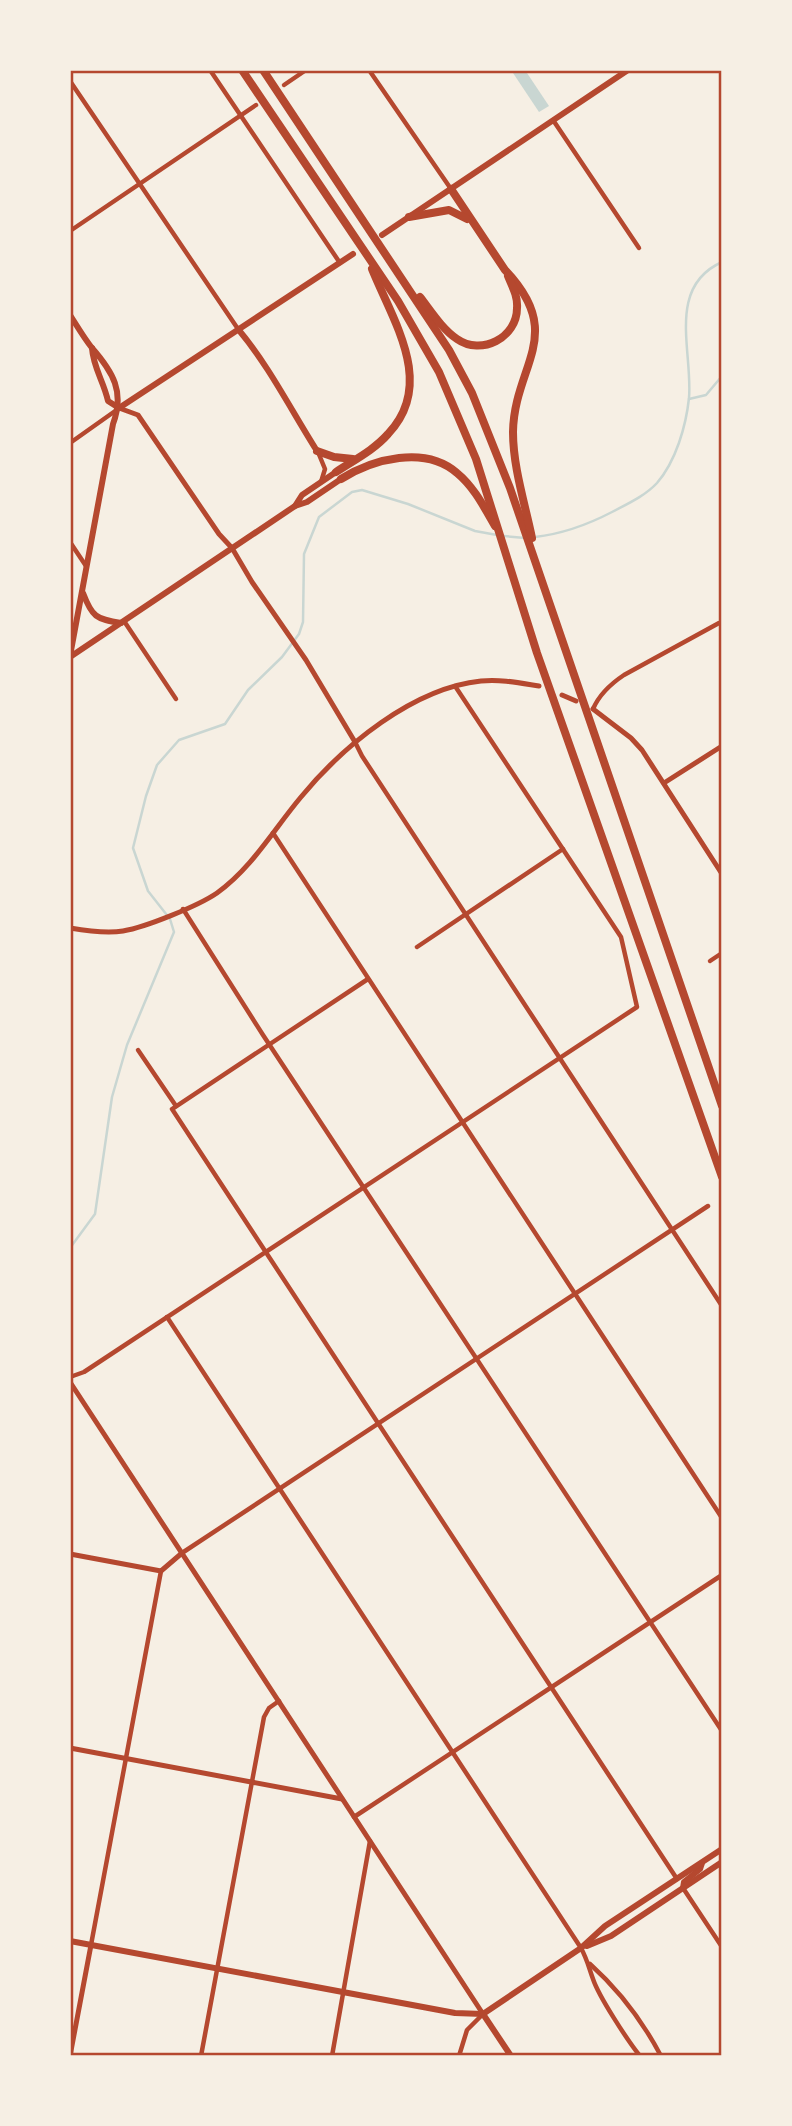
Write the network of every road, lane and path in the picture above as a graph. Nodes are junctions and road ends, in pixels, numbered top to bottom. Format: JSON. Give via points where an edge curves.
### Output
{"nodes":[{"id":1,"x":210,"y":70,"type":"edge"},
{"id":2,"x":242,"y":70,"type":"edge"},
{"id":3,"x":263,"y":70,"type":"edge"},
{"id":4,"x":306,"y":70,"type":"edge"},
{"id":5,"x":369,"y":70,"type":"edge"},
{"id":6,"x":628,"y":70,"type":"edge"},
{"id":7,"x":70,"y":81,"type":"edge"},
{"id":8,"x":284,"y":85,"type":"dead end"},
{"id":9,"x":256,"y":105,"type":"dead end"},
{"id":10,"x":240,"y":115,"type":"junction"},
{"id":11,"x":554,"y":120,"type":"junction"},
{"id":12,"x":139,"y":184,"type":"junction"},
{"id":13,"x":451,"y":190,"type":"junction"},
{"id":14,"x":409,"y":217,"type":"junction"},
{"id":15,"x":472,"y":222,"type":"junction"},
{"id":16,"x":70,"y":231,"type":"edge"},
{"id":17,"x":382,"y":234,"type":"dead end"},
{"id":18,"x":639,"y":248,"type":"dead end"},
{"id":19,"x":353,"y":254,"type":"dead end"},
{"id":20,"x":340,"y":263,"type":"junction"},
{"id":21,"x":374,"y":270,"type":"junction"},
{"id":22,"x":398,"y":270,"type":"junction"},
{"id":23,"x":505,"y":270,"type":"junction"},
{"id":24,"x":70,"y":315,"type":"edge"},
{"id":25,"x":238,"y":329,"type":"junction"},
{"id":26,"x":92,"y":348,"type":"junction"},
{"id":27,"x":119,"y":408,"type":"junction"},
{"id":28,"x":70,"y":443,"type":"edge"},
{"id":29,"x":317,"y":451,"type":"junction"},
{"id":30,"x":356,"y":459,"type":"junction"},
{"id":31,"x":338,"y":475,"type":"junction"},
{"id":32,"x":321,"y":482,"type":"junction"},
{"id":33,"x":487,"y":505,"type":"junction"},
{"id":34,"x":295,"y":506,"type":"junction"},
{"id":35,"x":70,"y":542,"type":"edge"},
{"id":36,"x":232,"y":548,"type":"junction"},
{"id":37,"x":86,"y":566,"type":"junction"},
{"id":38,"x":538,"y":572,"type":"junction"},
{"id":39,"x":82,"y":591,"type":"junction"},
{"id":40,"x":122,"y":622,"type":"junction"},
{"id":41,"x":719,"y":623,"type":"dead end"},
{"id":42,"x":70,"y":657,"type":"edge"},
{"id":43,"x":455,"y":686,"type":"junction"},
{"id":44,"x":539,"y":687,"type":"dead end"},
{"id":45,"x":562,"y":695,"type":"dead end"},
{"id":46,"x":176,"y":699,"type":"dead end"},
{"id":47,"x":576,"y":701,"type":"dead end"},
{"id":48,"x":593,"y":709,"type":"joint"},
{"id":49,"x":355,"y":742,"type":"junction"},
{"id":50,"x":722,"y":746,"type":"edge"},
{"id":51,"x":664,"y":783,"type":"junction"},
{"id":52,"x":273,"y":833,"type":"junction"},
{"id":53,"x":563,"y":849,"type":"junction"},
{"id":54,"x":722,"y":874,"type":"edge"},
{"id":55,"x":183,"y":909,"type":"junction"},
{"id":56,"x":466,"y":914,"type":"junction"},
{"id":57,"x":70,"y":928,"type":"edge"},
{"id":58,"x":416,"y":947,"type":"dead end"},
{"id":59,"x":722,"y":953,"type":"edge"},
{"id":60,"x":710,"y":961,"type":"dead end"},
{"id":61,"x":368,"y":979,"type":"junction"},
{"id":62,"x":269,"y":1044,"type":"junction"},
{"id":63,"x":138,"y":1050,"type":"dead end"},
{"id":64,"x":560,"y":1058,"type":"junction"},
{"id":65,"x":722,"y":1106,"type":"edge"},
{"id":66,"x":174,"y":1107,"type":"junction"},
{"id":67,"x":462,"y":1122,"type":"junction"},
{"id":68,"x":722,"y":1177,"type":"edge"},
{"id":69,"x":364,"y":1187,"type":"junction"},
{"id":70,"x":708,"y":1206,"type":"dead end"},
{"id":71,"x":673,"y":1230,"type":"junction"},
{"id":72,"x":266,"y":1252,"type":"junction"},
{"id":73,"x":575,"y":1294,"type":"junction"},
{"id":74,"x":722,"y":1306,"type":"edge"},
{"id":75,"x":167,"y":1317,"type":"junction"},
{"id":76,"x":477,"y":1359,"type":"junction"},
{"id":77,"x":70,"y":1380,"type":"edge"},
{"id":78,"x":379,"y":1424,"type":"junction"},
{"id":79,"x":280,"y":1489,"type":"junction"},
{"id":80,"x":722,"y":1518,"type":"edge"},
{"id":81,"x":182,"y":1553,"type":"junction"},
{"id":82,"x":70,"y":1554,"type":"edge"},
{"id":83,"x":161,"y":1570,"type":"junction"},
{"id":84,"x":722,"y":1575,"type":"edge"},
{"id":85,"x":650,"y":1622,"type":"junction"},
{"id":86,"x":552,"y":1687,"type":"junction"},
{"id":87,"x":279,"y":1701,"type":"junction"},
{"id":88,"x":722,"y":1731,"type":"edge"},
{"id":89,"x":70,"y":1748,"type":"edge"},
{"id":90,"x":453,"y":1752,"type":"junction"},
{"id":91,"x":126,"y":1759,"type":"junction"},
{"id":92,"x":252,"y":1782,"type":"junction"},
{"id":93,"x":342,"y":1799,"type":"junction"},
{"id":94,"x":354,"y":1817,"type":"junction"},
{"id":95,"x":370,"y":1841,"type":"junction"},
{"id":96,"x":722,"y":1849,"type":"edge"},
{"id":97,"x":702,"y":1862,"type":"junction"},
{"id":98,"x":722,"y":1862,"type":"edge"},
{"id":99,"x":677,"y":1879,"type":"junction"},
{"id":100,"x":683,"y":1888,"type":"junction"},
{"id":101,"x":70,"y":1941,"type":"edge"},
{"id":102,"x":91,"y":1945,"type":"junction"},
{"id":103,"x":722,"y":1947,"type":"edge"},
{"id":104,"x":581,"y":1948,"type":"junction"},
{"id":105,"x":590,"y":1964,"type":"junction"},
{"id":106,"x":218,"y":1969,"type":"junction"},
{"id":107,"x":344,"y":1992,"type":"junction"},
{"id":108,"x":483,"y":2014,"type":"junction"},
{"id":109,"x":70,"y":2056,"type":"edge"},
{"id":110,"x":201,"y":2056,"type":"edge"},
{"id":111,"x":332,"y":2056,"type":"edge"},
{"id":112,"x":459,"y":2056,"type":"edge"},
{"id":113,"x":510,"y":2056,"type":"edge"},
{"id":114,"x":640,"y":2056,"type":"edge"},
{"id":115,"x":661,"y":2056,"type":"edge"}],
"edges":[{"from":1,"to":10,"type":"street"},
{"from":2,"to":21,"type":"highway"},
{"from":3,"to":22,"type":"highway"},
{"from":4,"to":8,"type":"street"},
{"from":5,"to":13,"type":"street"},
{"from":6,"to":11,"type":"main road"},
{"from":7,"to":12,"type":"street"},
{"from":9,"to":10,"type":"street"},
{"from":10,"to":12,"type":"street"},
{"from":10,"to":20,"type":"street"},
{"from":11,"to":13,"type":"main road"},
{"from":11,"to":18,"type":"street"},
{"from":12,"to":16,"type":"street"},
{"from":12,"to":25,"type":"street"},
{"from":13,"to":14,"type":"main road"},
{"from":13,"to":15,"type":"highway"},
{"from":14,"to":15,"type":"highway","via":[[449,210]]},
{"from":14,"to":17,"type":"main road"},
{"from":15,"to":23,"type":"highway"},
{"from":19,"to":20,"type":"main road"},
{"from":20,"to":25,"type":"main road"},
{"from":21,"to":30,"type":"highway","via":[[405,347],[410,394],[395,426]]},
{"from":21,"to":33,"type":"highway","via":[[398,301],[439,372],[476,460]]},
{"from":22,"to":23,"type":"highway","via":[[457,340],[480,346],[502,338],[516,319],[516,296]]},
{"from":22,"to":38,"type":"highway","via":[[472,393]]},
{"from":23,"to":38,"type":"highway","via":[[525,295],[534,324],[533,356],[517,398],[513,431]]},
{"from":24,"to":26,"type":"main road"},
{"from":25,"to":27,"type":"main road"},
{"from":25,"to":29,"type":"main road"},
{"from":26,"to":27,"type":"main road","via":[[111,373]]},
{"from":26,"to":27,"type":"main road","via":[[93,364],[108,401]]},
{"from":27,"to":28,"type":"street"},
{"from":27,"to":36,"type":"street","via":[[138,415]]},
{"from":27,"to":37,"type":"main road"},
{"from":29,"to":30,"type":"highway"},
{"from":29,"to":32,"type":"street","via":[[324,469]]},
{"from":30,"to":31,"type":"highway"},
{"from":31,"to":32,"type":"main road"},
{"from":31,"to":33,"type":"highway","via":[[383,461],[422,458],[456,472]]},
{"from":31,"to":34,"type":"main road","via":[[307,502]]},
{"from":32,"to":34,"type":"main road"},
{"from":33,"to":68,"type":"highway"},
{"from":34,"to":36,"type":"main road"},
{"from":35,"to":37,"type":"street"},
{"from":36,"to":40,"type":"main road"},
{"from":36,"to":49,"type":"street"},
{"from":37,"to":39,"type":"main road"},
{"from":38,"to":65,"type":"highway"},
{"from":39,"to":40,"type":"main road","via":[[96,617]]},
{"from":39,"to":42,"type":"main road"},
{"from":40,"to":42,"type":"main road"},
{"from":40,"to":46,"type":"street"},
{"from":41,"to":48,"type":"street","via":[[614,681]]},
{"from":43,"to":44,"type":"street","via":[[492,681]]},
{"from":43,"to":49,"type":"street","via":[[404,709]]},
{"from":43,"to":53,"type":"street"},
{"from":45,"to":47,"type":"street"},
{"from":48,"to":51,"type":"street","via":[[631,738]]},
{"from":49,"to":52,"type":"street","via":[[306,791]]},
{"from":49,"to":56,"type":"street"},
{"from":50,"to":51,"type":"street"},
{"from":51,"to":54,"type":"street"},
{"from":52,"to":55,"type":"street","via":[[217,893]]},
{"from":52,"to":61,"type":"street"},
{"from":53,"to":56,"type":"street"},
{"from":53,"to":64,"type":"street","via":[[621,937],[637,1007]]},
{"from":55,"to":57,"type":"street","via":[[123,931]]},
{"from":55,"to":62,"type":"street"},
{"from":56,"to":58,"type":"street"},
{"from":56,"to":64,"type":"street"},
{"from":59,"to":60,"type":"street"},
{"from":61,"to":62,"type":"street"},
{"from":61,"to":67,"type":"street"},
{"from":62,"to":66,"type":"street"},
{"from":62,"to":69,"type":"street"},
{"from":63,"to":66,"type":"street"},
{"from":64,"to":67,"type":"street"},
{"from":64,"to":71,"type":"street"},
{"from":66,"to":72,"type":"street"},
{"from":67,"to":69,"type":"street"},
{"from":67,"to":73,"type":"street"},
{"from":69,"to":72,"type":"street"},
{"from":69,"to":76,"type":"street"},
{"from":70,"to":71,"type":"street"},
{"from":71,"to":73,"type":"street"},
{"from":71,"to":74,"type":"street"},
{"from":72,"to":75,"type":"street"},
{"from":72,"to":78,"type":"street"},
{"from":73,"to":76,"type":"street"},
{"from":73,"to":80,"type":"street"},
{"from":75,"to":77,"type":"street"},
{"from":75,"to":79,"type":"street"},
{"from":76,"to":78,"type":"street"},
{"from":76,"to":85,"type":"street"},
{"from":77,"to":81,"type":"street"},
{"from":78,"to":79,"type":"street"},
{"from":78,"to":86,"type":"street"},
{"from":79,"to":81,"type":"street"},
{"from":79,"to":90,"type":"street"},
{"from":81,"to":83,"type":"street"},
{"from":81,"to":87,"type":"street"},
{"from":82,"to":83,"type":"street"},
{"from":83,"to":91,"type":"street"},
{"from":84,"to":85,"type":"street"},
{"from":85,"to":86,"type":"street"},
{"from":85,"to":88,"type":"street"},
{"from":86,"to":90,"type":"street"},
{"from":86,"to":99,"type":"street"},
{"from":87,"to":92,"type":"street","via":[[265,1714]]},
{"from":87,"to":93,"type":"street"},
{"from":89,"to":91,"type":"street"},
{"from":90,"to":94,"type":"street"},
{"from":90,"to":104,"type":"street"},
{"from":91,"to":92,"type":"street"},
{"from":91,"to":102,"type":"street"},
{"from":92,"to":93,"type":"street"},
{"from":92,"to":106,"type":"street"},
{"from":93,"to":94,"type":"street"},
{"from":94,"to":95,"type":"street"},
{"from":95,"to":107,"type":"street"},
{"from":95,"to":108,"type":"street"},
{"from":96,"to":97,"type":"main road"},
{"from":97,"to":99,"type":"main road"},
{"from":97,"to":100,"type":"main road"},
{"from":98,"to":100,"type":"main road"},
{"from":99,"to":104,"type":"main road","via":[[604,1926]]},
{"from":100,"to":103,"type":"street"},
{"from":100,"to":104,"type":"main road","via":[[611,1936]]},
{"from":101,"to":102,"type":"main road"},
{"from":102,"to":106,"type":"main road"},
{"from":102,"to":109,"type":"street"},
{"from":104,"to":105,"type":"street"},
{"from":104,"to":108,"type":"main road"},
{"from":105,"to":114,"type":"street","via":[[593,1980]]},
{"from":105,"to":115,"type":"street","via":[[633,2009]]},
{"from":106,"to":107,"type":"main road"},
{"from":106,"to":110,"type":"street"},
{"from":107,"to":108,"type":"main road"},
{"from":107,"to":111,"type":"street"},
{"from":108,"to":112,"type":"street","via":[[467,2030]]},
{"from":108,"to":113,"type":"main road"}]}
